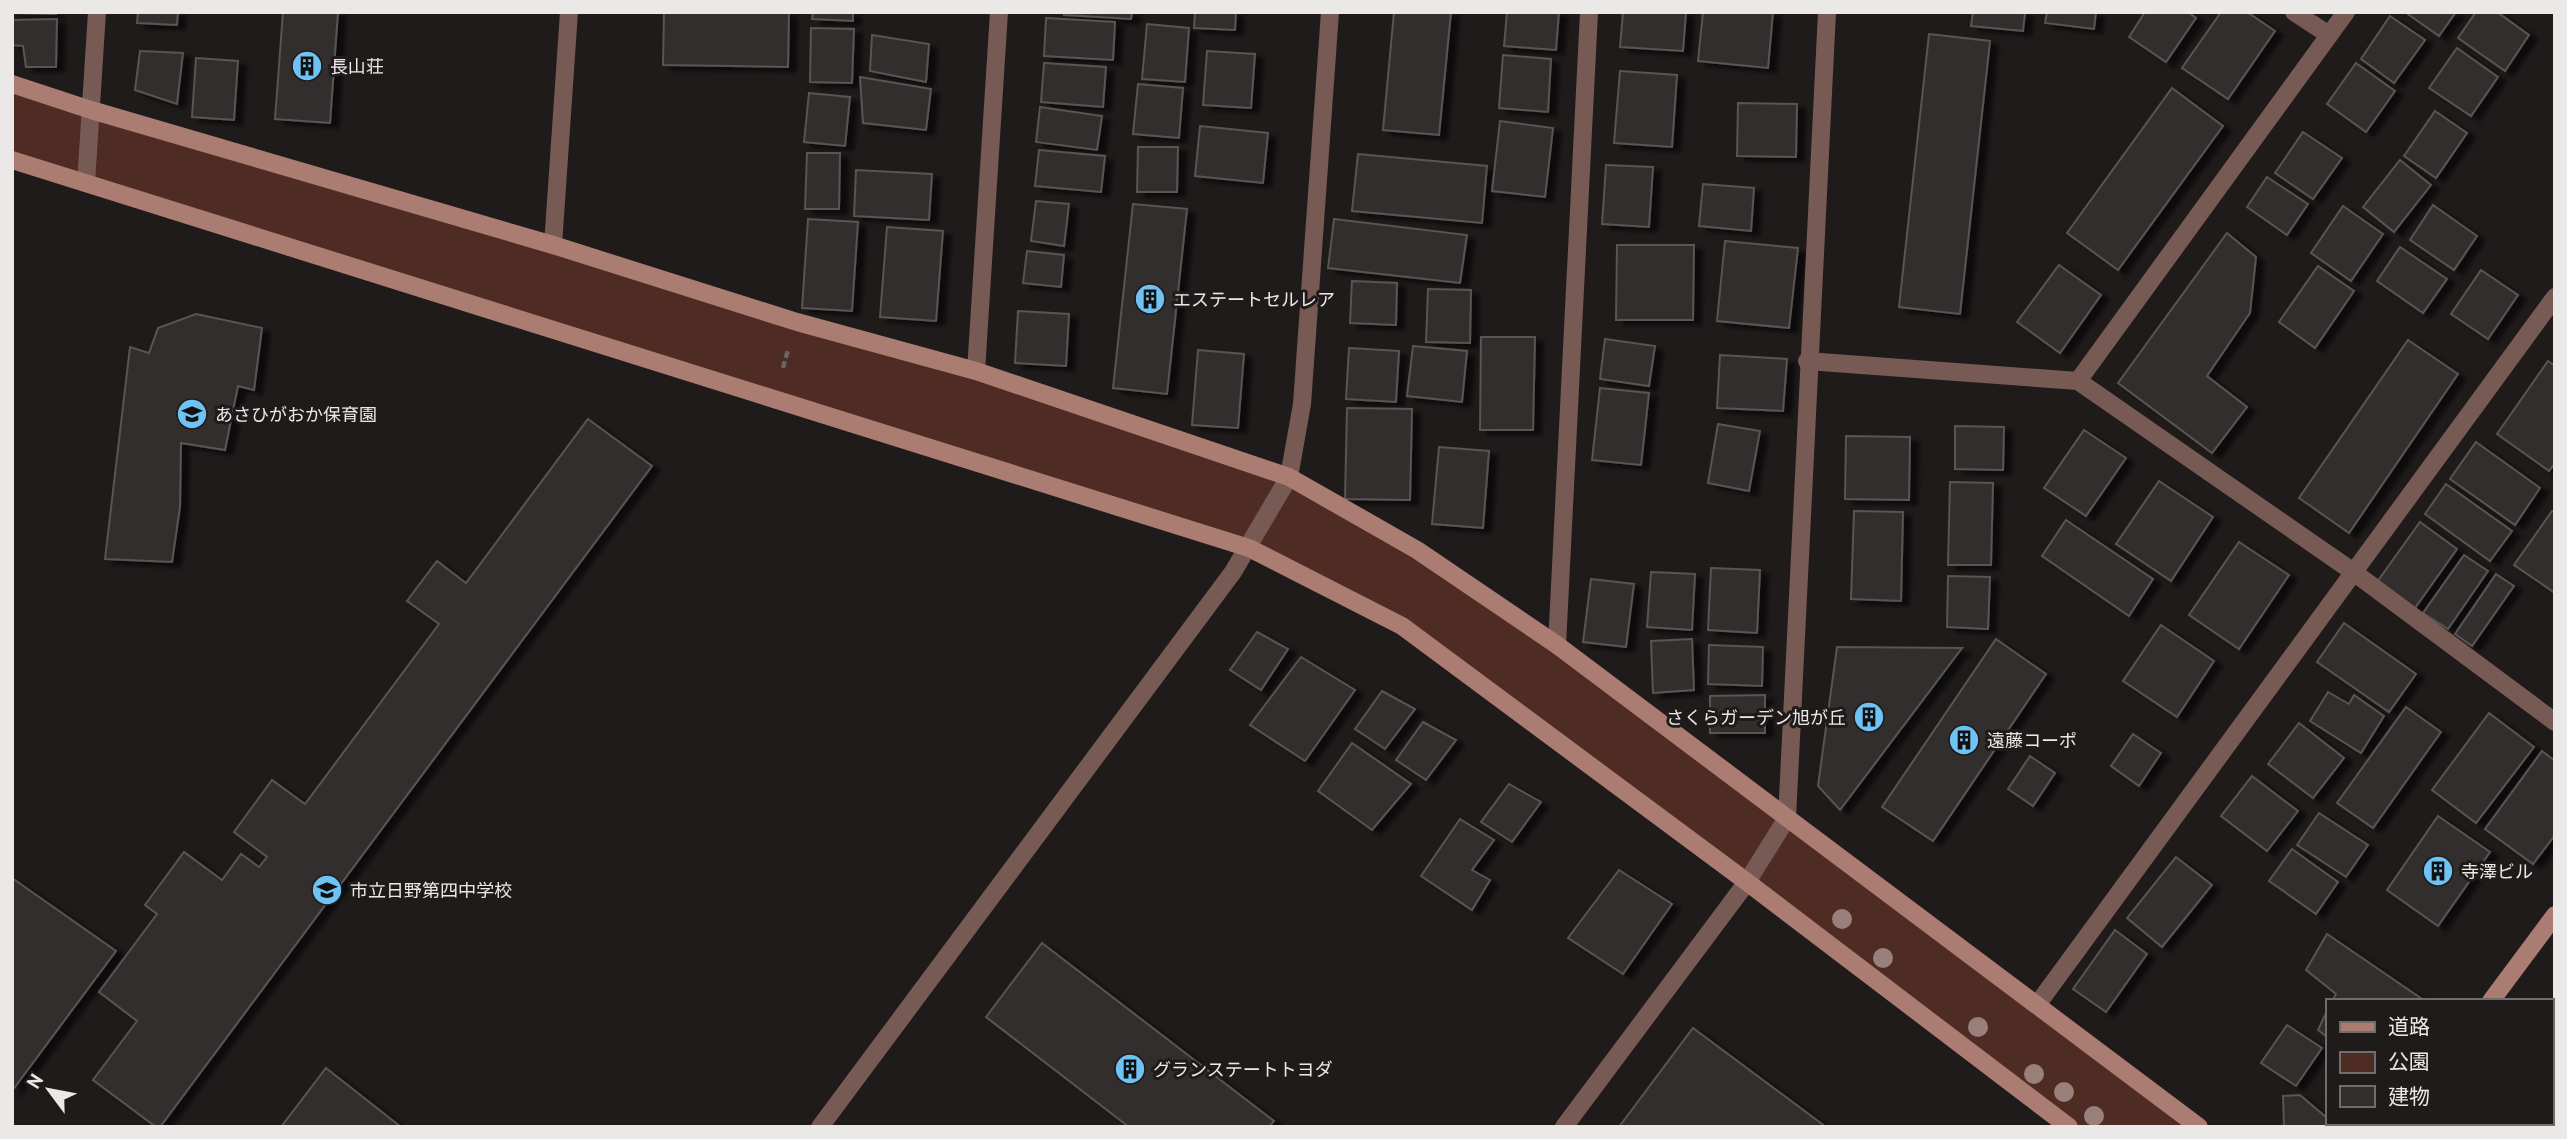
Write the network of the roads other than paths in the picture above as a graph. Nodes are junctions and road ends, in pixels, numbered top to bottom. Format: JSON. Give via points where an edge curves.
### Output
{"nodes":[{"id":1,"x":97,"y":12,"type":"edge"},
{"id":2,"x":569,"y":12,"type":"edge"},
{"id":3,"x":999,"y":12,"type":"edge"},
{"id":4,"x":1329,"y":12,"type":"edge"},
{"id":5,"x":1589,"y":12,"type":"edge"},
{"id":6,"x":1827,"y":12,"type":"edge"},
{"id":7,"x":2294,"y":12,"type":"edge"},
{"id":8,"x":2346,"y":12,"type":"edge"},
{"id":9,"x":2329,"y":35,"type":"junction"},
{"id":10,"x":12,"y":84,"type":"edge"},
{"id":11,"x":91,"y":110,"type":"junction"},
{"id":12,"x":12,"y":160,"type":"edge"},
{"id":13,"x":86,"y":183,"type":"junction"},
{"id":14,"x":553,"y":245,"type":"junction"},
{"id":15,"x":2555,"y":297,"type":"edge"},
{"id":16,"x":1807,"y":361,"type":"junction"},
{"id":17,"x":976,"y":371,"type":"junction"},
{"id":18,"x":2078,"y":381,"type":"junction"},
{"id":19,"x":1289,"y":477,"type":"junction"},
{"id":20,"x":1249,"y":548,"type":"junction"},
{"id":21,"x":2352,"y":571,"type":"junction"},
{"id":22,"x":1557,"y":645,"type":"junction"},
{"id":23,"x":2555,"y":722,"type":"edge"},
{"id":24,"x":1787,"y":818,"type":"junction"},
{"id":25,"x":1747,"y":881,"type":"junction"},
{"id":26,"x":2555,"y":915,"type":"edge"},
{"id":27,"x":2492,"y":999,"type":"edge"},
{"id":28,"x":2037,"y":1005,"type":"junction"},
{"id":29,"x":820,"y":1127,"type":"edge"},
{"id":30,"x":1564,"y":1127,"type":"edge"},
{"id":31,"x":2068,"y":1127,"type":"edge"},
{"id":32,"x":2199,"y":1127,"type":"edge"}],
"edges":[{"from":1,"to":11,"type":"street"},
{"from":2,"to":14,"type":"street"},
{"from":3,"to":17,"type":"street"},
{"from":4,"to":19,"type":"street","via":[[1302,404]]},
{"from":5,"to":22,"type":"street"},
{"from":6,"to":16,"type":"street"},
{"from":7,"to":9,"type":"street"},
{"from":8,"to":9,"type":"street"},
{"from":9,"to":18,"type":"street"},
{"from":10,"to":11,"type":"street"},
{"from":11,"to":13,"type":"street"},
{"from":11,"to":14,"type":"street"},
{"from":12,"to":13,"type":"street"},
{"from":13,"to":20,"type":"street"},
{"from":14,"to":17,"type":"street","via":[[797,322]]},
{"from":15,"to":21,"type":"street"},
{"from":16,"to":18,"type":"street"},
{"from":16,"to":24,"type":"street"},
{"from":17,"to":19,"type":"street"},
{"from":18,"to":21,"type":"street"},
{"from":19,"to":20,"type":"street"},
{"from":19,"to":22,"type":"street","via":[[1417,550]]},
{"from":20,"to":25,"type":"street","via":[[1402,626]]},
{"from":20,"to":29,"type":"street"},
{"from":21,"to":23,"type":"street"},
{"from":21,"to":28,"type":"street"},
{"from":22,"to":24,"type":"street"},
{"from":24,"to":25,"type":"street"},
{"from":24,"to":28,"type":"street"},
{"from":25,"to":30,"type":"street"},
{"from":25,"to":31,"type":"street"},
{"from":26,"to":27,"type":"street"},
{"from":28,"to":32,"type":"street"}]}
